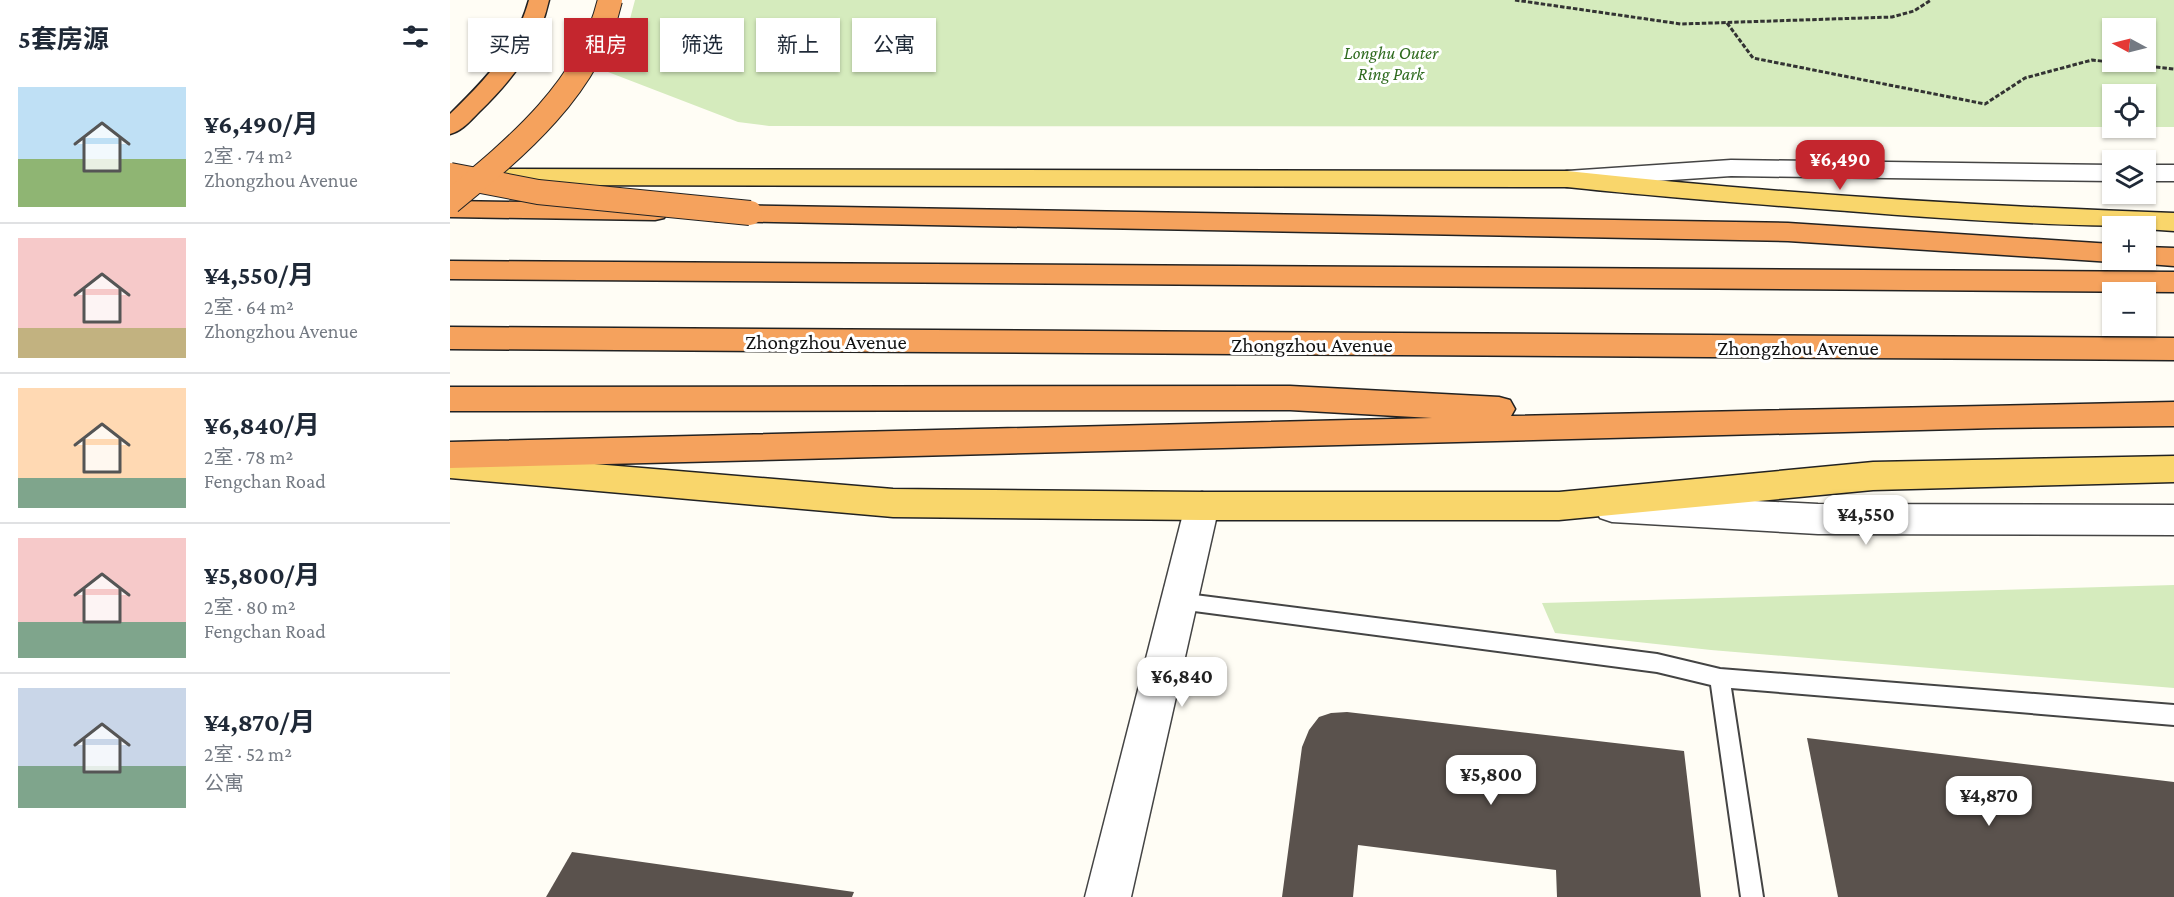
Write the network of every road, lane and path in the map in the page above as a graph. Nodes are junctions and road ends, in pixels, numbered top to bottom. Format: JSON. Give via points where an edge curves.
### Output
{"nodes":[{"id":1,"x":539,"y":0,"type":"edge"},
{"id":2,"x":610,"y":0,"type":"edge"},
{"id":3,"x":1515,"y":0,"type":"edge"},
{"id":4,"x":1931,"y":0,"type":"edge"},
{"id":5,"x":1727,"y":23,"type":"junction"},
{"id":6,"x":2174,"y":69,"type":"edge"},
{"id":7,"x":450,"y":127,"type":"edge"},
{"id":8,"x":2102,"y":173,"type":"edge"},
{"id":9,"x":2156,"y":173,"type":"edge"},
{"id":10,"x":2174,"y":173,"type":"edge"},
{"id":11,"x":450,"y":176,"type":"edge"},
{"id":12,"x":1568,"y":178,"type":"junction"},
{"id":13,"x":450,"y":202,"type":"edge"},
{"id":14,"x":450,"y":209,"type":"edge"},
{"id":15,"x":750,"y":213,"type":"junction"},
{"id":16,"x":2174,"y":222,"type":"edge"},
{"id":17,"x":2102,"y":253,"type":"edge"},
{"id":18,"x":2156,"y":256,"type":"edge"},
{"id":19,"x":2174,"y":257,"type":"edge"},
{"id":20,"x":450,"y":270,"type":"edge"},
{"id":21,"x":2174,"y":282,"type":"edge"},
{"id":22,"x":453,"y":338,"type":"edge"},
{"id":23,"x":2174,"y":349,"type":"edge"},
{"id":24,"x":450,"y":399,"type":"edge"},
{"id":25,"x":2174,"y":414,"type":"edge"},
{"id":26,"x":1755,"y":422,"type":"junction"},
{"id":27,"x":450,"y":455,"type":"edge"},
{"id":28,"x":450,"y":465,"type":"edge"},
{"id":29,"x":2174,"y":468,"type":"edge"},
{"id":30,"x":1202,"y":506,"type":"junction"},
{"id":31,"x":1559,"y":506,"type":"junction"},
{"id":32,"x":2174,"y":520,"type":"edge"},
{"id":33,"x":1179,"y":601,"type":"junction"},
{"id":34,"x":1720,"y":678,"type":"junction"},
{"id":35,"x":2174,"y":715,"type":"edge"},
{"id":36,"x":1107,"y":897,"type":"edge"},
{"id":37,"x":1752,"y":897,"type":"edge"}],
"edges":[{"from":1,"to":7,"type":"highway","via":[[514,58]]},
{"from":2,"to":13,"type":"highway","bridge":true,"via":[[599,40],[579,74],[547,113],[481,178]]},
{"from":3,"to":5,"type":"path","via":[[1653,21]]},
{"from":4,"to":5,"type":"path","via":[[1914,11],[1892,17]]},
{"from":5,"to":6,"type":"path","via":[[1753,58],[1985,104],[2025,78],[2092,60]]},
{"from":8,"to":12,"type":"street","via":[[1731,168]]},
{"from":9,"to":10,"type":"street"},
{"from":11,"to":12,"type":"main road"},
{"from":11,"to":15,"type":"highway","bridge":true,"via":[[538,192]]},
{"from":12,"to":16,"type":"main road","via":[[1650,188],[2022,216]]},
{"from":14,"to":15,"type":"highway","bridge":true},
{"from":15,"to":17,"type":"highway","via":[[1788,232]]},
{"from":18,"to":19,"type":"highway"},
{"from":20,"to":21,"type":"highway"},
{"from":22,"to":23,"type":"highway","name":"Zhongzhou Avenue"},
{"from":24,"to":26,"type":"highway","via":[[1290,398]]},
{"from":25,"to":26,"type":"highway"},
{"from":26,"to":27,"type":"highway"},
{"from":28,"to":30,"type":"main road","via":[[893,503]]},
{"from":29,"to":31,"type":"main road","via":[[1873,476]]},
{"from":30,"to":31,"type":"main road"},
{"from":30,"to":33,"type":"street"},
{"from":31,"to":32,"type":"street","via":[[1818,519]]},
{"from":33,"to":34,"type":"lane","via":[[1657,663]]},
{"from":33,"to":36,"type":"street"},
{"from":34,"to":35,"type":"lane"},
{"from":34,"to":37,"type":"lane"}]}
